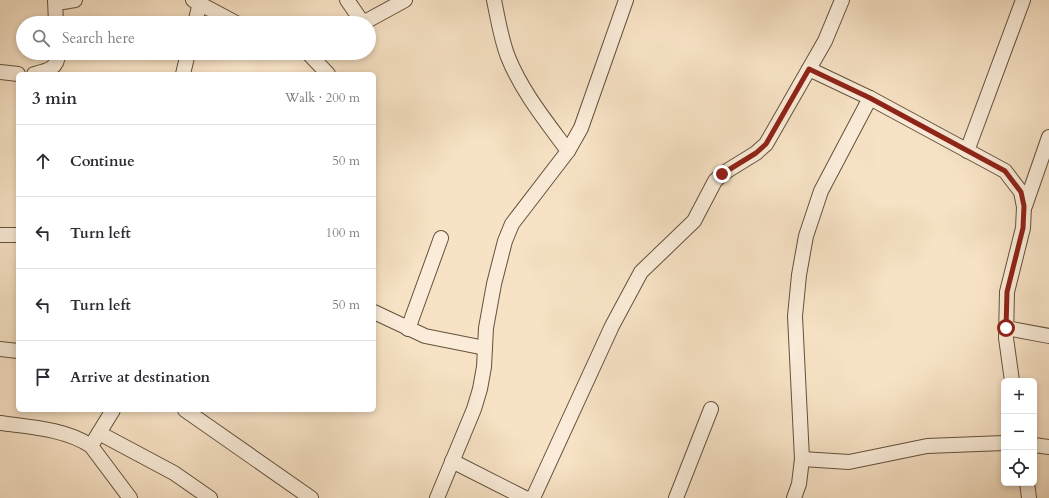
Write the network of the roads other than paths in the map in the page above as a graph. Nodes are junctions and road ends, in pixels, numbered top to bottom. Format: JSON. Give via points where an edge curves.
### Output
{"nodes":[{"id":1,"x":56,"y":0,"type":"edge"},
{"id":2,"x":75,"y":0,"type":"edge"},
{"id":3,"x":347,"y":0,"type":"edge"},
{"id":4,"x":405,"y":0,"type":"edge"},
{"id":5,"x":494,"y":0,"type":"edge"},
{"id":6,"x":626,"y":0,"type":"edge"},
{"id":7,"x":842,"y":0,"type":"edge"},
{"id":8,"x":1022,"y":0,"type":"edge"},
{"id":9,"x":196,"y":2,"type":"edge"},
{"id":10,"x":56,"y":16,"type":"edge"},
{"id":11,"x":195,"y":16,"type":"edge"},
{"id":12,"x":223,"y":16,"type":"edge"},
{"id":13,"x":358,"y":16,"type":"edge"},
{"id":14,"x":376,"y":16,"type":"edge"},
{"id":15,"x":56,"y":60,"type":"edge"},
{"id":16,"x":186,"y":60,"type":"edge"},
{"id":17,"x":315,"y":60,"type":"edge"},
{"id":18,"x":809,"y":69,"type":"junction"},
{"id":19,"x":0,"y":72,"type":"edge"},
{"id":20,"x":43,"y":72,"type":"edge"},
{"id":21,"x":183,"y":72,"type":"edge"},
{"id":22,"x":326,"y":72,"type":"edge"},
{"id":23,"x":16,"y":74,"type":"edge"},
{"id":24,"x":870,"y":98,"type":"junction"},
{"id":25,"x":1049,"y":137,"type":"edge"},
{"id":26,"x":568,"y":151,"type":"junction"},
{"id":27,"x":967,"y":151,"type":"junction"},
{"id":28,"x":1024,"y":206,"type":"junction"},
{"id":29,"x":0,"y":235,"type":"edge"},
{"id":30,"x":16,"y":235,"type":"edge"},
{"id":31,"x":441,"y":238,"type":"dead end"},
{"id":32,"x":376,"y":313,"type":"edge"},
{"id":33,"x":1006,"y":328,"type":"junction"},
{"id":34,"x":408,"y":329,"type":"junction"},
{"id":35,"x":1049,"y":336,"type":"edge"},
{"id":36,"x":485,"y":348,"type":"junction"},
{"id":37,"x":0,"y":349,"type":"edge"},
{"id":38,"x":16,"y":351,"type":"edge"},
{"id":39,"x":1012,"y":378,"type":"edge"},
{"id":40,"x":711,"y":408,"type":"dead end"},
{"id":41,"x":112,"y":412,"type":"edge"},
{"id":42,"x":188,"y":412,"type":"edge"},
{"id":43,"x":0,"y":422,"type":"edge"},
{"id":44,"x":98,"y":433,"type":"junction"},
{"id":45,"x":1001,"y":443,"type":"edge"},
{"id":46,"x":91,"y":446,"type":"junction"},
{"id":47,"x":1037,"y":446,"type":"edge"},
{"id":48,"x":1049,"y":448,"type":"edge"},
{"id":49,"x":802,"y":459,"type":"junction"},
{"id":50,"x":452,"y":461,"type":"junction"},
{"id":51,"x":1027,"y":486,"type":"edge"},
{"id":52,"x":130,"y":498,"type":"edge"},
{"id":53,"x":210,"y":498,"type":"edge"},
{"id":54,"x":311,"y":498,"type":"edge"},
{"id":55,"x":437,"y":498,"type":"edge"},
{"id":56,"x":525,"y":498,"type":"edge"},
{"id":57,"x":533,"y":498,"type":"edge"},
{"id":58,"x":676,"y":498,"type":"edge"},
{"id":59,"x":794,"y":498,"type":"edge"},
{"id":60,"x":1029,"y":498,"type":"edge"}],
"edges":[{"from":1,"to":2,"type":"street"},
{"from":1,"to":10,"type":"street"},
{"from":3,"to":13,"type":"street"},
{"from":4,"to":14,"type":"street"},
{"from":5,"to":26,"type":"street","via":[[508,58],[529,98]]},
{"from":6,"to":26,"type":"street","via":[[581,128]]},
{"from":7,"to":18,"type":"street","via":[[825,42]]},
{"from":8,"to":27,"type":"street"},
{"from":9,"to":11,"type":"street"},
{"from":9,"to":12,"type":"street"},
{"from":15,"to":20,"type":"street","via":[[55,65]]},
{"from":16,"to":21,"type":"street"},
{"from":17,"to":22,"type":"street"},
{"from":18,"to":24,"type":"street"},
{"from":18,"to":57,"type":"street","via":[[766,144],[722,174],[694,221],[641,272],[612,326]]},
{"from":19,"to":23,"type":"street"},
{"from":24,"to":27,"type":"street"},
{"from":24,"to":49,"type":"street","via":[[821,191],[806,236],[795,316]]},
{"from":25,"to":28,"type":"street"},
{"from":26,"to":36,"type":"street","via":[[512,224],[494,284]]},
{"from":27,"to":28,"type":"street","via":[[1005,171],[1021,192]]},
{"from":28,"to":33,"type":"street","via":[[1023,228],[1007,292]]},
{"from":29,"to":30,"type":"street"},
{"from":31,"to":34,"type":"street"},
{"from":32,"to":34,"type":"street"},
{"from":33,"to":35,"type":"street"},
{"from":33,"to":39,"type":"street"},
{"from":34,"to":36,"type":"street","via":[[430,337]]},
{"from":36,"to":50,"type":"street","via":[[478,396]]},
{"from":37,"to":38,"type":"street"},
{"from":40,"to":58,"type":"street"},
{"from":41,"to":44,"type":"street"},
{"from":42,"to":54,"type":"street"},
{"from":43,"to":46,"type":"street","via":[[67,434]]},
{"from":44,"to":46,"type":"street"},
{"from":44,"to":53,"type":"street","via":[[174,473]]},
{"from":45,"to":49,"type":"street","via":[[927,446],[849,462]]},
{"from":46,"to":52,"type":"street"},
{"from":47,"to":48,"type":"street"},
{"from":49,"to":59,"type":"street","via":[[799,484]]},
{"from":50,"to":55,"type":"street"},
{"from":50,"to":56,"type":"street"},
{"from":51,"to":60,"type":"street"}]}
